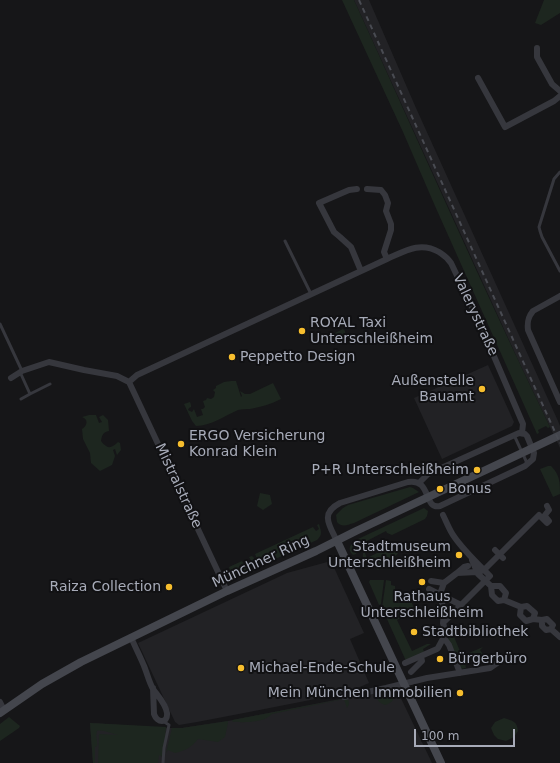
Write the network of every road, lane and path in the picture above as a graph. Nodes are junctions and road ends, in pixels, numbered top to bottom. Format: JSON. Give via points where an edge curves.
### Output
{"nodes":[{"id":1,"x":537,"y":48,"type":"dead end"},
{"id":2,"x":478,"y":78,"type":"dead end"},
{"id":3,"x":560,"y":91,"type":"edge"},
{"id":4,"x":560,"y":96,"type":"edge"},
{"id":5,"x":560,"y":172,"type":"edge"},
{"id":6,"x":357,"y":189,"type":"dead end"},
{"id":7,"x":368,"y":189,"type":"dead end"},
{"id":8,"x":285,"y":241,"type":"dead end"},
{"id":9,"x":387,"y":259,"type":"junction"},
{"id":10,"x":361,"y":271,"type":"junction"},
{"id":11,"x":560,"y":271,"type":"edge"},
{"id":12,"x":311,"y":294,"type":"junction"},
{"id":13,"x":560,"y":296,"type":"edge"},
{"id":14,"x":0,"y":324,"type":"edge"},
{"id":15,"x":21,"y":372,"type":"junction"},
{"id":16,"x":11,"y":378,"type":"dead end"},
{"id":17,"x":129,"y":382,"type":"junction"},
{"id":18,"x":50,"y":384,"type":"dead end"},
{"id":19,"x":30,"y":394,"type":"junction"},
{"id":20,"x":21,"y":399,"type":"dead end"},
{"id":21,"x":560,"y":402,"type":"edge"},
{"id":22,"x":522,"y":433,"type":"junction"},
{"id":23,"x":514,"y":435,"type":"junction"},
{"id":24,"x":560,"y":435,"type":"edge"},
{"id":25,"x":528,"y":464,"type":"junction"},
{"id":26,"x":419,"y":483,"type":"junction"},
{"id":27,"x":547,"y":506,"type":"dead end"},
{"id":28,"x":443,"y":515,"type":"dead end"},
{"id":29,"x":522,"y":521,"type":"dead end"},
{"id":30,"x":525,"y":528,"type":"junction"},
{"id":31,"x":337,"y":540,"type":"junction"},
{"id":32,"x":471,"y":557,"type":"junction"},
{"id":33,"x":471,"y":565,"type":"junction"},
{"id":34,"x":481,"y":571,"type":"junction"},
{"id":35,"x":457,"y":573,"type":"junction"},
{"id":36,"x":485,"y":580,"type":"junction"},
{"id":37,"x":431,"y":581,"type":"dead end"},
{"id":38,"x":444,"y":582,"type":"junction"},
{"id":39,"x":496,"y":585,"type":"junction"},
{"id":40,"x":430,"y":589,"type":"dead end"},
{"id":41,"x":227,"y":591,"type":"junction"},
{"id":42,"x":440,"y":594,"type":"junction"},
{"id":43,"x":504,"y":600,"type":"junction"},
{"id":44,"x":461,"y":605,"type":"junction"},
{"id":45,"x":520,"y":607,"type":"junction"},
{"id":46,"x":533,"y":619,"type":"junction"},
{"id":47,"x":440,"y":621,"type":"junction"},
{"id":48,"x":131,"y":637,"type":"junction"},
{"id":49,"x":560,"y":637,"type":"edge"},
{"id":50,"x":444,"y":638,"type":"junction"},
{"id":51,"x":421,"y":656,"type":"junction"},
{"id":52,"x":500,"y":661,"type":"dead end"},
{"id":53,"x":405,"y":663,"type":"dead end"},
{"id":54,"x":411,"y":672,"type":"dead end"},
{"id":55,"x":460,"y":673,"type":"junction"},
{"id":56,"x":400,"y":684,"type":"junction"},
{"id":57,"x":153,"y":688,"type":"junction"},
{"id":58,"x":344,"y":696,"type":"dead end"},
{"id":59,"x":1,"y":708,"type":"edge"},
{"id":60,"x":162,"y":721,"type":"junction"},
{"id":61,"x":163,"y":763,"type":"edge"},
{"id":62,"x":441,"y":763,"type":"edge"}],
"edges":[{"from":1,"to":3,"type":"street","via":[[537,57],[552,84]]},
{"from":2,"to":4,"type":"street","via":[[505,127]]},
{"from":5,"to":11,"type":"lane","via":[[554,179],[539,227]]},
{"from":6,"to":10,"type":"street","via":[[349,190],[319,204],[334,232],[351,247]]},
{"from":7,"to":9,"type":"street","via":[[381,190],[388,203],[386,211],[391,230],[384,252]]},
{"from":8,"to":12,"type":"lane"},
{"from":9,"to":10,"type":"street","name":"Valerystraße"},
{"from":9,"to":22,"type":"street","name":"Valerystraße","via":[[410,248],[422,246],[447,257],[523,424]]},
{"from":10,"to":12,"type":"street","name":"Valerystraße"},
{"from":12,"to":17,"type":"street","name":"Valerystraße","via":[[137,375]]},
{"from":13,"to":21,"type":"street","via":[[534,310],[528,319],[528,330]]},
{"from":14,"to":15,"type":"lane"},
{"from":15,"to":16,"type":"street"},
{"from":15,"to":17,"type":"street","via":[[49,362],[117,376]]},
{"from":15,"to":19,"type":"lane"},
{"from":17,"to":41,"type":"street","name":"Mistralstraße"},
{"from":18,"to":19,"type":"lane"},
{"from":19,"to":20,"type":"lane"},
{"from":22,"to":23,"type":"street"},
{"from":22,"to":25,"type":"street","via":[[527,436],[534,453]]},
{"from":23,"to":25,"type":"lane"},
{"from":23,"to":26,"type":"street","via":[[428,474]]},
{"from":24,"to":31,"type":"main road","name":"Münchner Ring"},
{"from":25,"to":26,"type":"street","via":[[436,507],[432,505]]},
{"from":26,"to":31,"type":"street","via":[[408,482],[335,505],[327,516]]},
{"from":27,"to":30,"type":"street","via":[[549,510],[545,516],[548,522],[539,515]]},
{"from":28,"to":32,"type":"street","via":[[452,533]]},
{"from":29,"to":30,"type":"street"},
{"from":30,"to":34,"type":"street"},
{"from":31,"to":41,"type":"main road","name":"Münchner Ring"},
{"from":31,"to":56,"type":"main road"},
{"from":32,"to":33,"type":"street"},
{"from":32,"to":34,"type":"street"},
{"from":33,"to":34,"type":"street"},
{"from":33,"to":35,"type":"street"},
{"from":34,"to":35,"type":"street"},
{"from":34,"to":36,"type":"street"},
{"from":35,"to":38,"type":"street"},
{"from":36,"to":39,"type":"street"},
{"from":36,"to":44,"type":"street"},
{"from":37,"to":38,"type":"street"},
{"from":38,"to":42,"type":"street"},
{"from":39,"to":43,"type":"street","via":[[506,593]]},
{"from":39,"to":43,"type":"street","via":[[492,595],[498,601]]},
{"from":40,"to":42,"type":"street"},
{"from":41,"to":48,"type":"main road","name":"Münchner Ring"},
{"from":42,"to":44,"type":"street"},
{"from":42,"to":47,"type":"street","via":[[444,612]]},
{"from":43,"to":45,"type":"street"},
{"from":44,"to":47,"type":"street"},
{"from":45,"to":46,"type":"street","via":[[520,615],[526,621]]},
{"from":45,"to":46,"type":"street","via":[[528,606],[535,613]]},
{"from":46,"to":49,"type":"street","via":[[542,620],[542,626],[546,630],[551,629]]},
{"from":47,"to":50,"type":"street","via":[[446,633]]},
{"from":48,"to":57,"type":"street"},
{"from":48,"to":59,"type":"main road","name":"Münchner Ring","via":[[81,662]]},
{"from":50,"to":51,"type":"street","via":[[437,648]]},
{"from":50,"to":55,"type":"street"},
{"from":51,"to":53,"type":"street"},
{"from":51,"to":54,"type":"street","via":[[422,661]]},
{"from":52,"to":55,"type":"street","via":[[490,668]]},
{"from":55,"to":56,"type":"street"},
{"from":56,"to":58,"type":"street"},
{"from":56,"to":62,"type":"main road"},
{"from":57,"to":60,"type":"street","via":[[154,714]]},
{"from":57,"to":60,"type":"street","via":[[168,715]]},
{"from":60,"to":61,"type":"lane","via":[[169,725]]}]}
